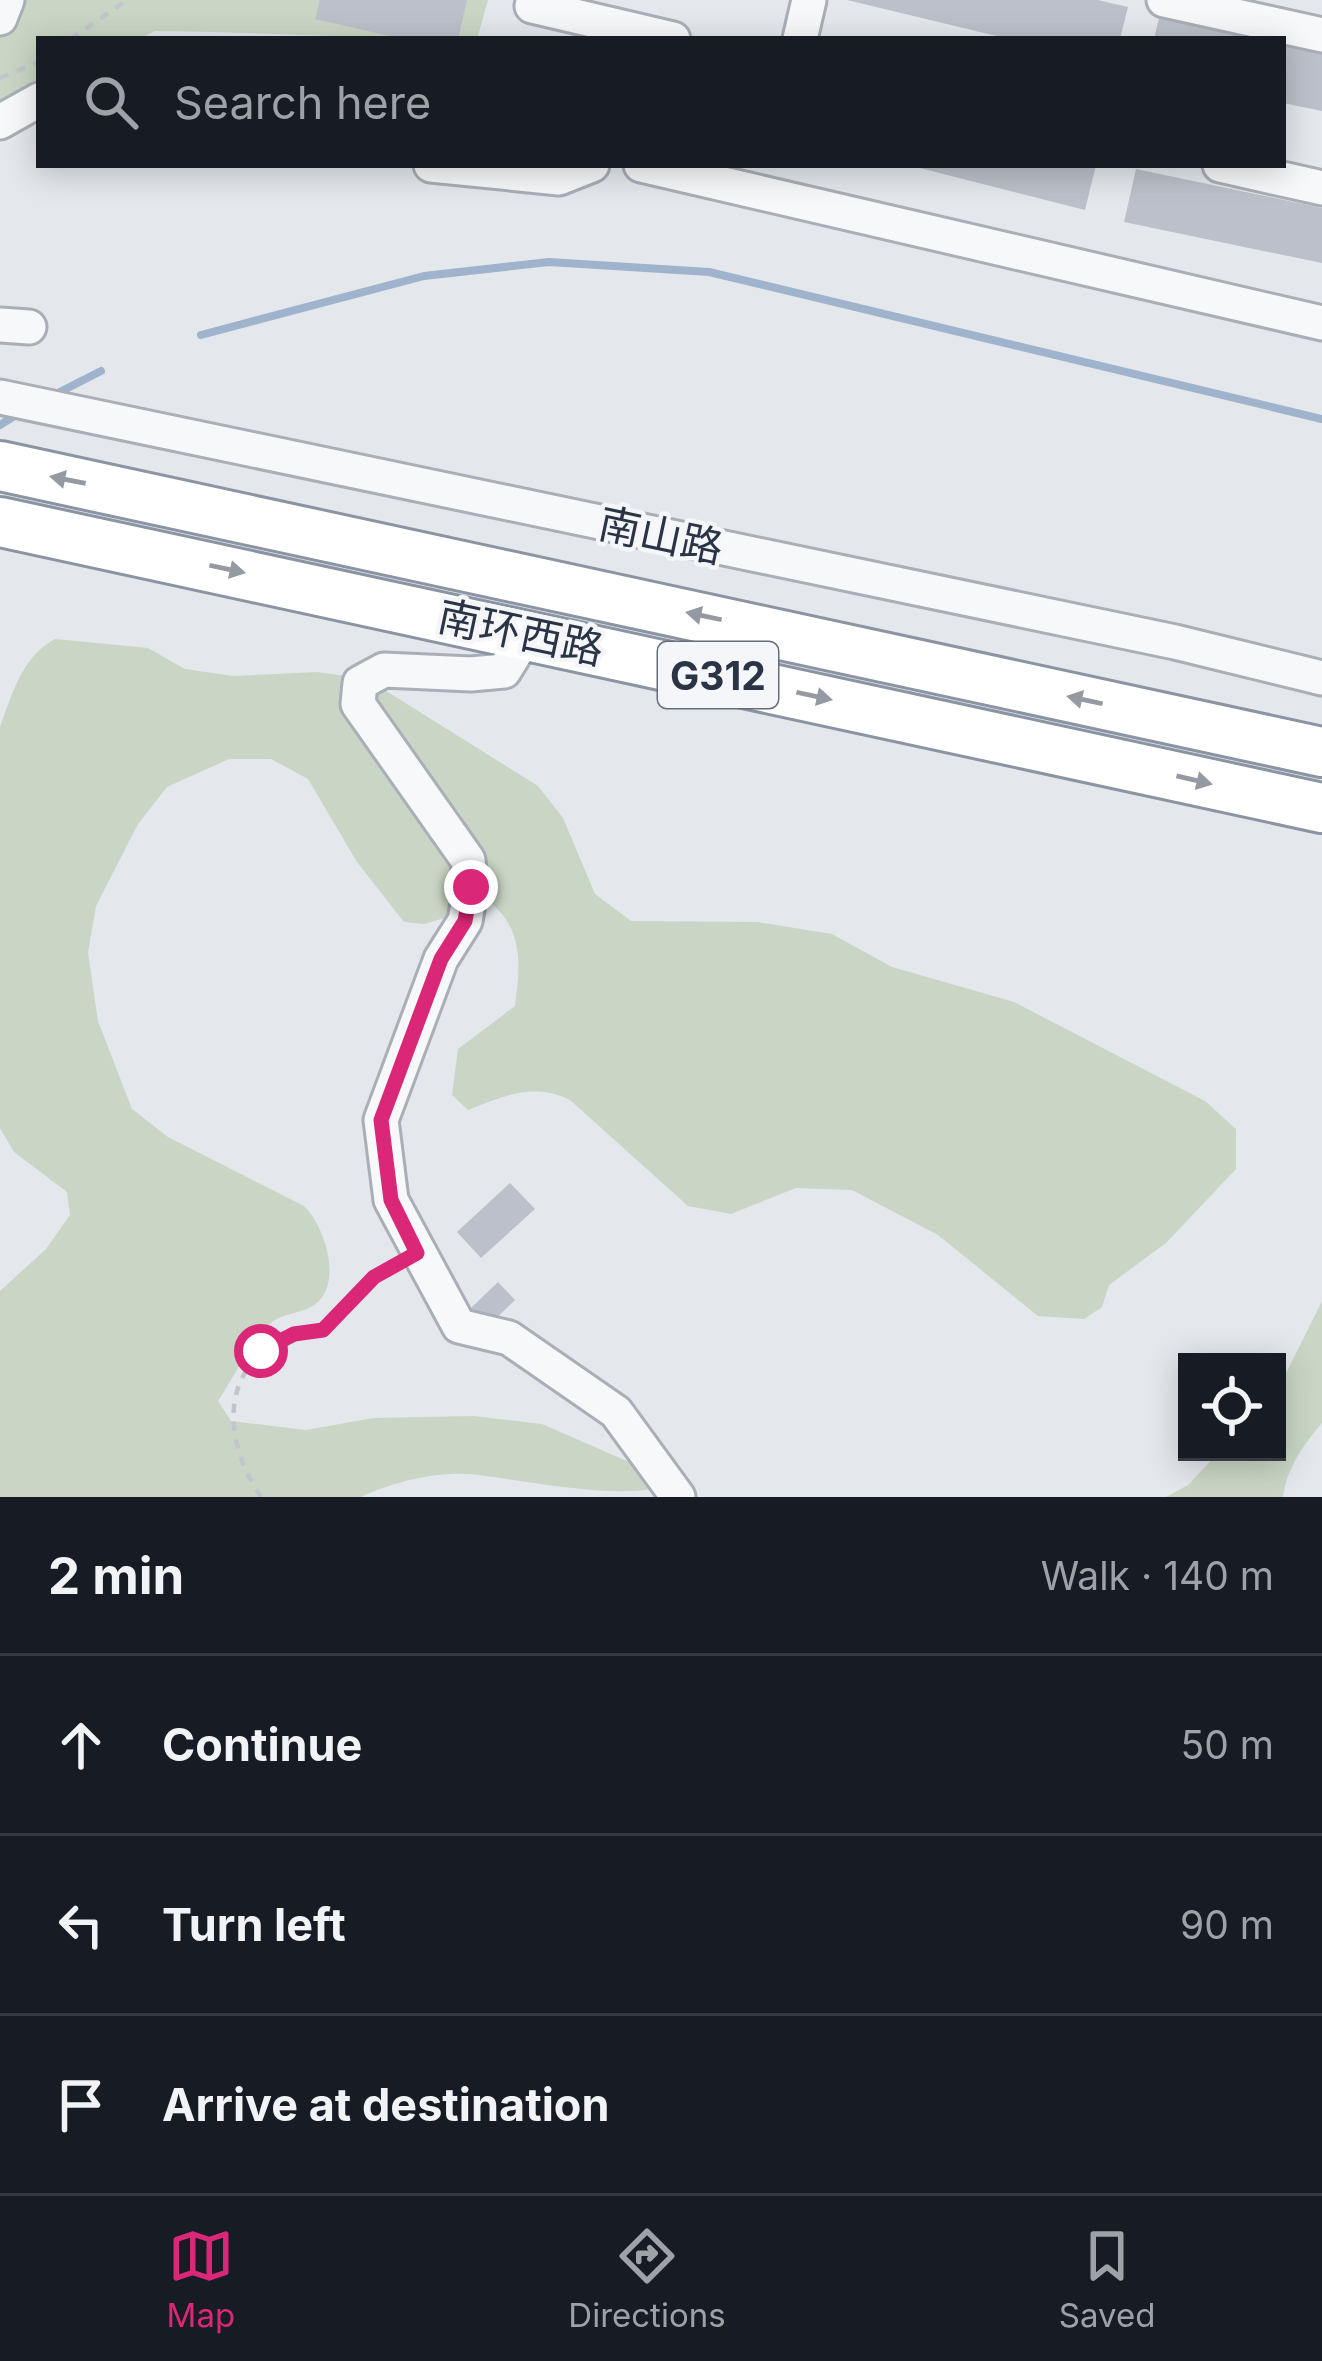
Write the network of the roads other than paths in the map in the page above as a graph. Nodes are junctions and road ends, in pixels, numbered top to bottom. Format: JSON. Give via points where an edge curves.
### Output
{"nodes":[{"id":1,"x":7,"y":0,"type":"edge"},
{"id":2,"x":809,"y":0,"type":"edge"},
{"id":3,"x":1164,"y":0,"type":"edge"},
{"id":4,"x":532,"y":6,"type":"dead end"},
{"id":5,"x":0,"y":18,"type":"edge"},
{"id":6,"x":1322,"y":35,"type":"edge"},
{"id":7,"x":660,"y":36,"type":"edge"},
{"id":8,"x":801,"y":36,"type":"edge"},
{"id":9,"x":36,"y":102,"type":"edge"},
{"id":10,"x":0,"y":122,"type":"edge"},
{"id":11,"x":461,"y":168,"type":"edge"},
{"id":12,"x":585,"y":168,"type":"edge"},
{"id":13,"x":654,"y":168,"type":"edge"},
{"id":14,"x":1233,"y":168,"type":"edge"},
{"id":15,"x":1322,"y":188,"type":"edge"},
{"id":16,"x":1322,"y":323,"type":"edge"},
{"id":17,"x":0,"y":397,"type":"edge"},
{"id":18,"x":0,"y":466,"type":"edge"},
{"id":19,"x":0,"y":522,"type":"edge"},
{"id":20,"x":527,"y":634,"type":"junction"},
{"id":21,"x":1322,"y":677,"type":"edge"},
{"id":22,"x":1322,"y":752,"type":"edge"},
{"id":23,"x":1322,"y":808,"type":"edge"},
{"id":24,"x":678,"y":1497,"type":"edge"}],
"edges":[{"from":1,"to":5,"type":"street"},
{"from":2,"to":8,"type":"street"},
{"from":3,"to":6,"type":"street"},
{"from":4,"to":7,"type":"street"},
{"from":9,"to":10,"type":"street"},
{"from":11,"to":12,"type":"street","via":[[560,178]]},
{"from":13,"to":16,"type":"street"},
{"from":14,"to":15,"type":"street"},
{"from":17,"to":21,"type":"street","name":"南山路"},
{"from":22,"to":18,"type":"highway","name":"南环西路","number":"G312","one_way":true},
{"from":19,"to":20,"type":"highway","name":"南环西路","number":"G312","one_way":true},
{"from":20,"to":23,"type":"highway","name":"南环西路","number":"G312","one_way":true},
{"from":20,"to":24,"type":"street","via":[[505,671],[384,670],[360,683],[358,704],[468,860],[471,887],[465,921],[441,959],[381,1120],[391,1200],[459,1326],[509,1338],[616,1412]]}]}
